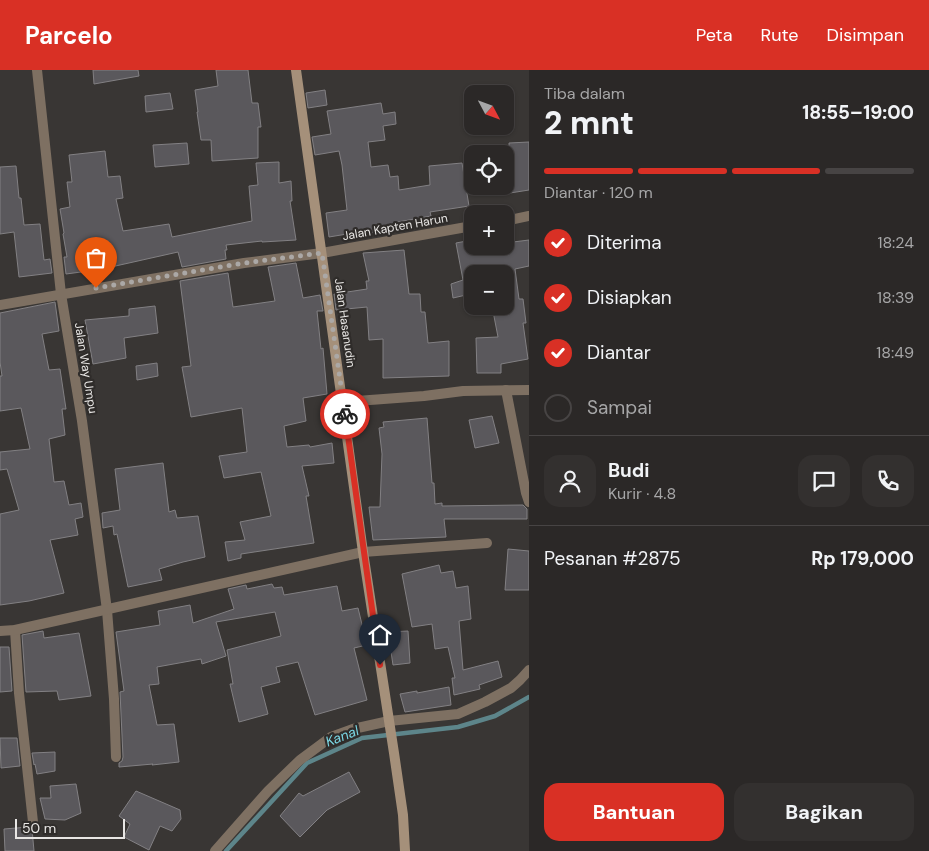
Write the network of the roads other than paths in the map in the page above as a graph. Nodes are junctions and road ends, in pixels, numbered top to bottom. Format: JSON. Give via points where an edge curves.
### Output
{"nodes":[{"id":1,"x":37,"y":70,"type":"edge"},
{"id":2,"x":296,"y":70,"type":"edge"},
{"id":3,"x":529,"y":216,"type":"edge"},
{"id":4,"x":514,"y":218,"type":"edge"},
{"id":5,"x":464,"y":227,"type":"edge"},
{"id":6,"x":322,"y":253,"type":"junction"},
{"id":7,"x":61,"y":294,"type":"junction"},
{"id":8,"x":0,"y":305,"type":"edge"},
{"id":9,"x":506,"y":390,"type":"junction"},
{"id":10,"x":529,"y":390,"type":"edge"},
{"id":11,"x":343,"y":402,"type":"junction"},
{"id":12,"x":529,"y":502,"type":"edge"},
{"id":13,"x":486,"y":543,"type":"dead end"},
{"id":14,"x":364,"y":552,"type":"junction"},
{"id":15,"x":107,"y":610,"type":"junction"},
{"id":16,"x":15,"y":630,"type":"junction"},
{"id":17,"x":0,"y":631,"type":"edge"},
{"id":18,"x":529,"y":670,"type":"edge"},
{"id":19,"x":390,"y":724,"type":"junction"},
{"id":20,"x":116,"y":757,"type":"dead end"},
{"id":21,"x":33,"y":822,"type":"dead end"},
{"id":22,"x":215,"y":851,"type":"edge"},
{"id":23,"x":405,"y":851,"type":"edge"}],
"edges":[{"from":1,"to":7,"type":"street","name":"Jalan Way Umpu"},
{"from":2,"to":6,"type":"main road","name":"Jalan Hasanudin"},
{"from":3,"to":4,"type":"street"},
{"from":5,"to":6,"type":"street","name":"Jalan Kapten Harun"},
{"from":6,"to":7,"type":"street","name":"Jalan Kapten Harun"},
{"from":6,"to":11,"type":"main road","name":"Jalan Hasanudin"},
{"from":7,"to":8,"type":"street","name":"Jalan Kapten Harun"},
{"from":7,"to":15,"type":"street","name":"Jalan Way Umpu"},
{"from":9,"to":10,"type":"street"},
{"from":9,"to":11,"type":"street"},
{"from":9,"to":12,"type":"street"},
{"from":11,"to":14,"type":"main road","name":"Jalan Hasanudin"},
{"from":13,"to":14,"type":"street"},
{"from":14,"to":15,"type":"street"},
{"from":14,"to":19,"type":"main road","name":"Jalan Hasanudin"},
{"from":15,"to":16,"type":"street"},
{"from":15,"to":20,"type":"street","name":"Jalan Way Umpu"},
{"from":16,"to":17,"type":"street"},
{"from":16,"to":21,"type":"street"},
{"from":18,"to":19,"type":"street","via":[[511,688],[458,714]]},
{"from":19,"to":22,"type":"street","via":[[331,736],[268,791]]},
{"from":19,"to":23,"type":"main road","name":"Jalan Hasanudin"}]}
